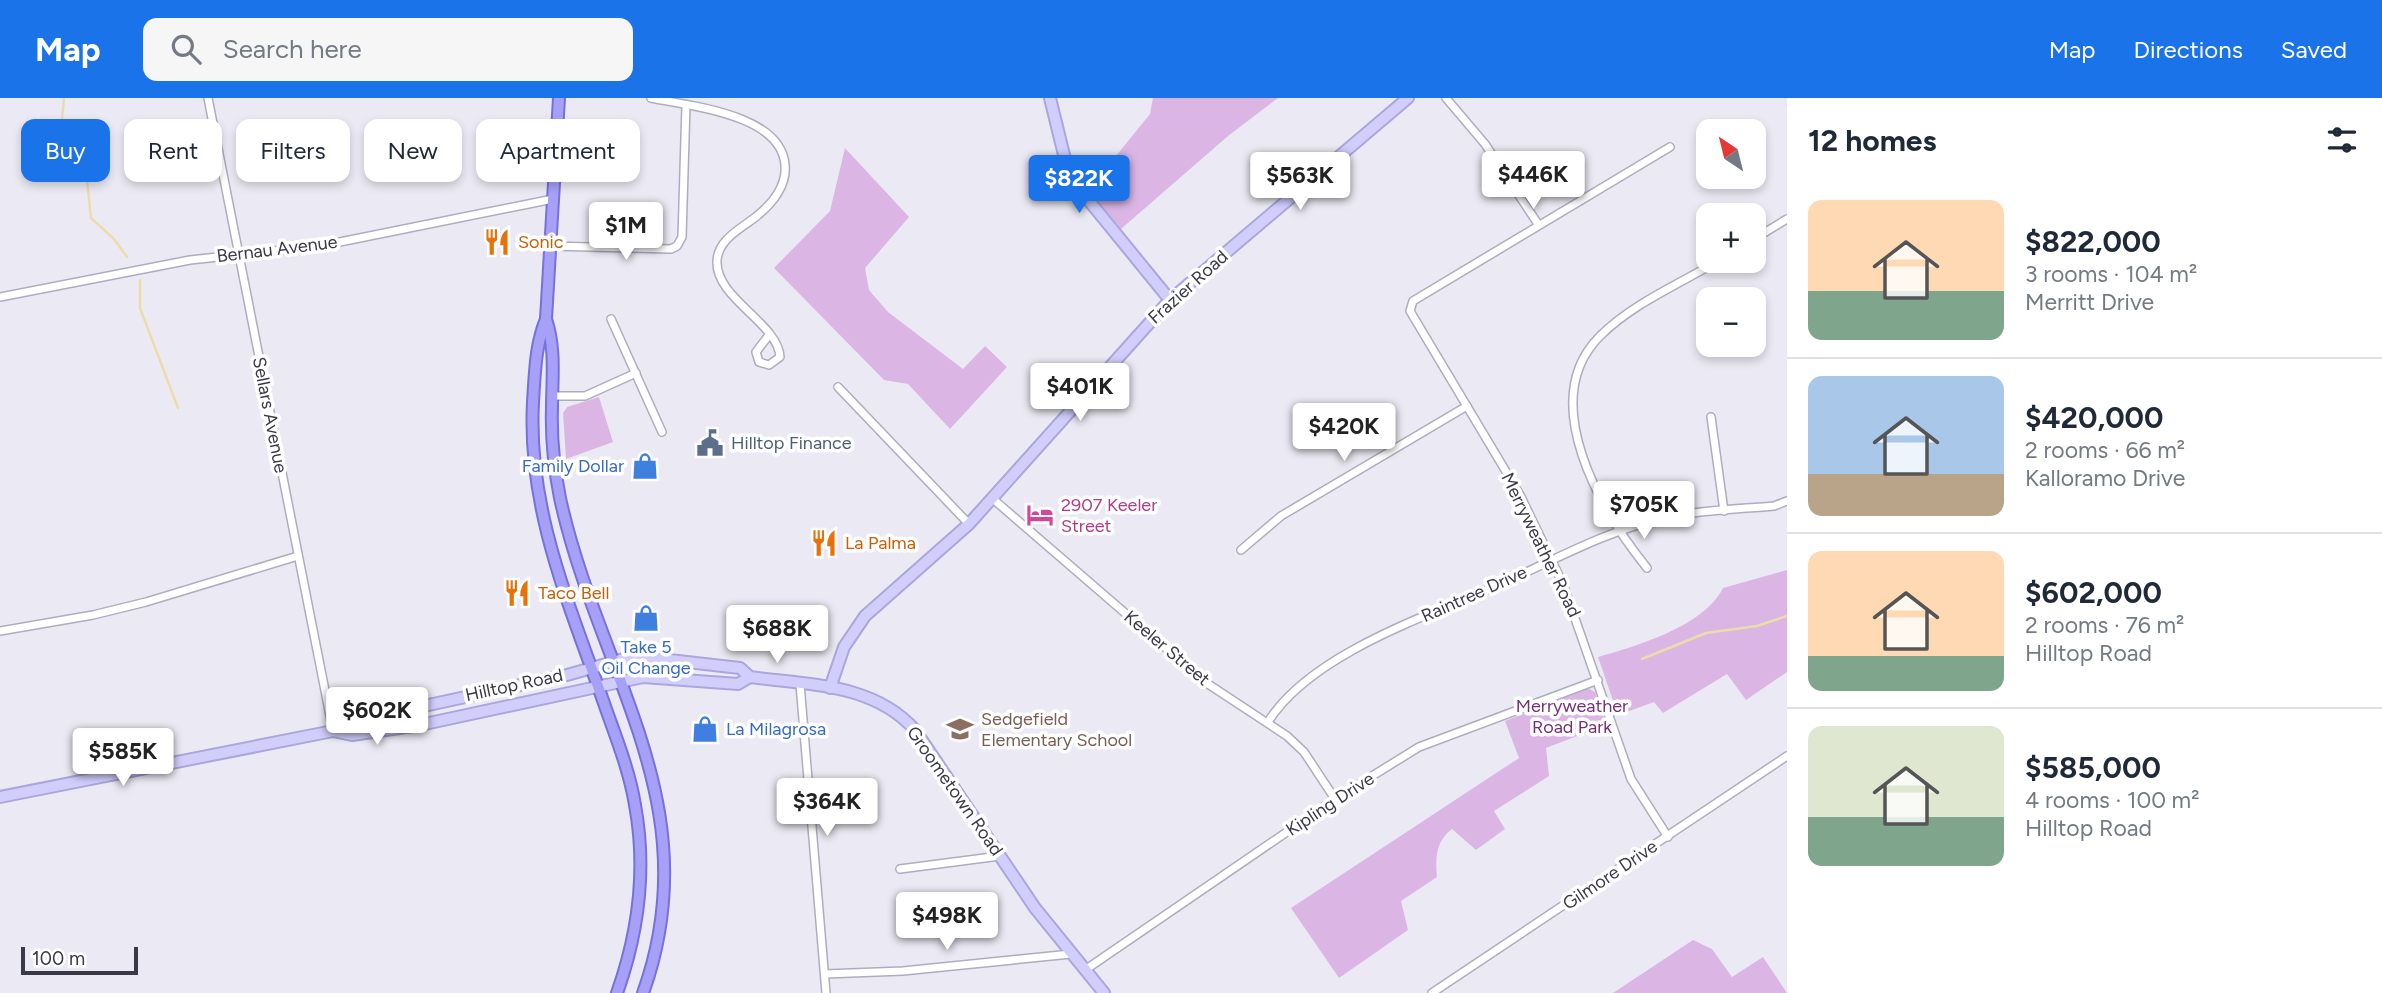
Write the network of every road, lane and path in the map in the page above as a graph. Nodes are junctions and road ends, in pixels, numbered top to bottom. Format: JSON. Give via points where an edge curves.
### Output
{"nodes":[{"id":1,"x":208,"y":98,"type":"edge"},
{"id":2,"x":559,"y":98,"type":"edge"},
{"id":3,"x":651,"y":98,"type":"edge"},
{"id":4,"x":1050,"y":98,"type":"edge"},
{"id":5,"x":1408,"y":98,"type":"edge"},
{"id":6,"x":1446,"y":98,"type":"edge"},
{"id":7,"x":686,"y":105,"type":"junction"},
{"id":8,"x":1670,"y":147,"type":"dead end"},
{"id":9,"x":553,"y":199,"type":"junction"},
{"id":10,"x":1787,"y":219,"type":"edge"},
{"id":11,"x":1538,"y":224,"type":"junction"},
{"id":12,"x":1766,"y":232,"type":"edge"},
{"id":13,"x":550,"y":246,"type":"junction"},
{"id":14,"x":237,"y":256,"type":"junction"},
{"id":15,"x":1698,"y":273,"type":"edge"},
{"id":16,"x":0,"y":296,"type":"edge"},
{"id":17,"x":1170,"y":300,"type":"junction"},
{"id":18,"x":546,"y":319,"type":"junction"},
{"id":19,"x":611,"y":319,"type":"dead end"},
{"id":20,"x":769,"y":335,"type":"dead end"},
{"id":21,"x":636,"y":373,"type":"junction"},
{"id":22,"x":838,"y":387,"type":"dead end"},
{"id":23,"x":552,"y":397,"type":"junction"},
{"id":24,"x":1467,"y":407,"type":"junction"},
{"id":25,"x":1711,"y":417,"type":"dead end"},
{"id":26,"x":662,"y":432,"type":"dead end"},
{"id":27,"x":993,"y":499,"type":"junction"},
{"id":28,"x":1787,"y":501,"type":"edge"},
{"id":29,"x":1724,"y":511,"type":"junction"},
{"id":30,"x":969,"y":524,"type":"junction"},
{"id":31,"x":1618,"y":532,"type":"junction"},
{"id":32,"x":1241,"y":550,"type":"dead end"},
{"id":33,"x":298,"y":556,"type":"junction"},
{"id":34,"x":1551,"y":559,"type":"junction"},
{"id":35,"x":1647,"y":568,"type":"dead end"},
{"id":36,"x":0,"y":631,"type":"edge"},
{"id":37,"x":614,"y":661,"type":"junction"},
{"id":38,"x":592,"y":668,"type":"junction"},
{"id":39,"x":750,"y":677,"type":"junction"},
{"id":40,"x":621,"y":680,"type":"junction"},
{"id":41,"x":1598,"y":680,"type":"junction"},
{"id":42,"x":800,"y":684,"type":"junction"},
{"id":43,"x":598,"y":686,"type":"junction"},
{"id":44,"x":830,"y":688,"type":"junction"},
{"id":45,"x":1268,"y":722,"type":"junction"},
{"id":46,"x":333,"y":731,"type":"junction"},
{"id":47,"x":1787,"y":756,"type":"edge"},
{"id":48,"x":0,"y":797,"type":"edge"},
{"id":49,"x":1335,"y":799,"type":"junction"},
{"id":50,"x":1668,"y":837,"type":"junction"},
{"id":51,"x":1000,"y":856,"type":"junction"},
{"id":52,"x":900,"y":869,"type":"dead end"},
{"id":53,"x":1071,"y":954,"type":"junction"},
{"id":54,"x":1085,"y":970,"type":"junction"},
{"id":55,"x":825,"y":974,"type":"junction"},
{"id":56,"x":619,"y":993,"type":"edge"},
{"id":57,"x":643,"y":993,"type":"edge"},
{"id":58,"x":826,"y":993,"type":"edge"},
{"id":59,"x":1104,"y":993,"type":"edge"},
{"id":60,"x":1432,"y":993,"type":"edge"}],
"edges":[{"from":1,"to":14,"type":"street","name":"Sellars Avenue"},
{"from":2,"to":9,"type":"main road"},
{"from":3,"to":7,"type":"street"},
{"from":4,"to":17,"type":"main road","via":[[1065,159],[1077,186]]},
{"from":5,"to":17,"type":"main road","name":"Frazier Road"},
{"from":6,"to":11,"type":"street","via":[[1485,145]]},
{"from":7,"to":13,"type":"street","via":[[682,237],[677,246]]},
{"from":7,"to":20,"type":"street","via":[[727,113],[759,127],[780,148],[786,174],[779,192],[759,215],[726,239],[717,262],[726,287]]},
{"from":8,"to":11,"type":"street"},
{"from":9,"to":13,"type":"main road"},
{"from":9,"to":14,"type":"street","name":"Bernau Avenue","via":[[320,246]]},
{"from":10,"to":12,"type":"street"},
{"from":11,"to":24,"type":"street","name":"Merryweather Road","via":[[1413,301],[1410,310]]},
{"from":13,"to":18,"type":"main road"},
{"from":14,"to":16,"type":"street","name":"Bernau Avenue","via":[[147,267]]},
{"from":14,"to":33,"type":"street","name":"Sellars Avenue"},
{"from":15,"to":31,"type":"street","via":[[1598,338],[1575,383],[1571,413],[1576,439]]},
{"from":17,"to":27,"type":"main road","name":"Frazier Road"},
{"from":18,"to":23,"type":"main road","via":[[553,341]]},
{"from":18,"to":38,"type":"main road","via":[[537,341],[532,428],[535,482],[546,539]]},
{"from":19,"to":21,"type":"street"},
{"from":21,"to":23,"type":"street","via":[[585,396]]},
{"from":21,"to":26,"type":"street"},
{"from":22,"to":30,"type":"street"},
{"from":23,"to":37,"type":"main road","via":[[553,449],[563,511]]},
{"from":24,"to":32,"type":"street","via":[[1281,516]]},
{"from":24,"to":34,"type":"street","name":"Merryweather Road","via":[[1520,495]]},
{"from":25,"to":29,"type":"street"},
{"from":27,"to":30,"type":"main road","name":"Frazier Road"},
{"from":27,"to":45,"type":"street","name":"Keeler Street","via":[[1205,682]]},
{"from":28,"to":29,"type":"street","name":"Raintree Drive"},
{"from":29,"to":31,"type":"street","name":"Raintree Drive","via":[[1668,517]]},
{"from":30,"to":44,"type":"main road","name":"Frazier Road","via":[[864,618],[845,647]]},
{"from":31,"to":34,"type":"street","name":"Raintree Drive"},
{"from":31,"to":35,"type":"street"},
{"from":33,"to":36,"type":"street","via":[[133,606]]},
{"from":33,"to":46,"type":"street","name":"Sellars Avenue"},
{"from":34,"to":41,"type":"street","name":"Merryweather Road"},
{"from":34,"to":45,"type":"street","name":"Raintree Drive","via":[[1367,644],[1300,684]]},
{"from":37,"to":38,"type":"main road","name":"Hilltop Road"},
{"from":37,"to":39,"type":"main road","name":"Groometown Road","via":[[655,656],[740,668]]},
{"from":37,"to":40,"type":"main road"},
{"from":38,"to":43,"type":"main road"},
{"from":38,"to":46,"type":"main road","name":"Hilltop Road","via":[[350,722]]},
{"from":39,"to":40,"type":"main road","name":"Groometown Road","via":[[738,684],[653,676]]},
{"from":39,"to":42,"type":"main road","name":"Groometown Road"},
{"from":40,"to":43,"type":"main road","name":"Groometown Road"},
{"from":40,"to":57,"type":"main road","via":[[658,797],[665,849],[661,924]]},
{"from":41,"to":49,"type":"street","name":"Kipling Drive","via":[[1419,747]]},
{"from":41,"to":50,"type":"street","name":"Merryweather Road","via":[[1632,779]]},
{"from":42,"to":44,"type":"main road","name":"Groometown Road"},
{"from":42,"to":55,"type":"street"},
{"from":43,"to":46,"type":"main road","name":"Hilltop Road","via":[[420,724],[352,734]]},
{"from":43,"to":56,"type":"main road","via":[[630,782],[640,841],[640,900]]},
{"from":44,"to":51,"type":"main road","name":"Groometown Road","via":[[870,697],[908,722]]},
{"from":45,"to":49,"type":"street","name":"Keeler Street","via":[[1304,752]]},
{"from":46,"to":48,"type":"main road","name":"Hilltop Road"},
{"from":47,"to":50,"type":"street","name":"Gilmore Drive"},
{"from":49,"to":54,"type":"street","name":"Kipling Drive"},
{"from":50,"to":60,"type":"street","name":"Gilmore Drive"},
{"from":51,"to":52,"type":"street"},
{"from":51,"to":53,"type":"main road","name":"Groometown Road"},
{"from":53,"to":54,"type":"main road","name":"Groometown Road"},
{"from":53,"to":55,"type":"street"},
{"from":54,"to":59,"type":"main road","name":"Groometown Road"},
{"from":55,"to":58,"type":"street"}]}
